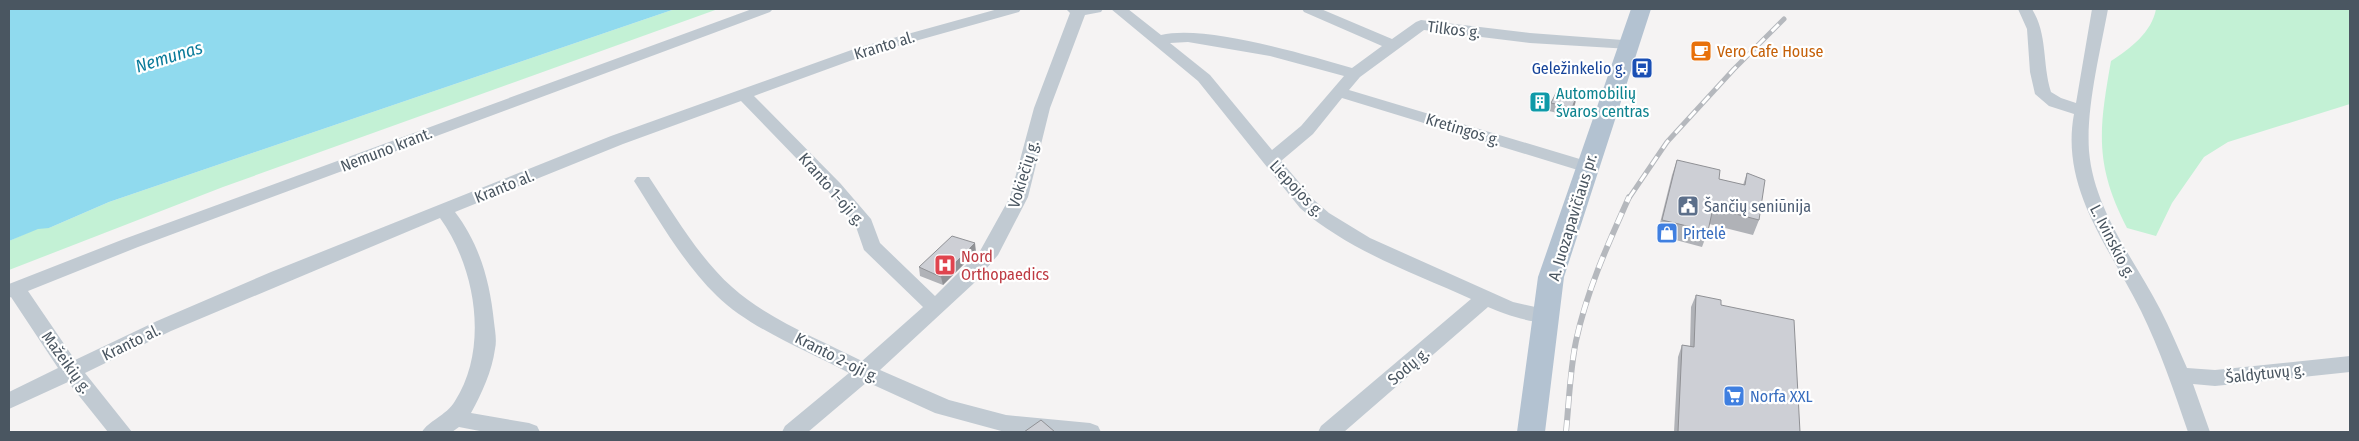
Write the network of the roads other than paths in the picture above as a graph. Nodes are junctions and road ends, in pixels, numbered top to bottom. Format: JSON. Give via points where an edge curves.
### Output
{"nodes":[{"id":1,"x":765,"y":9,"type":"edge"},
{"id":2,"x":1014,"y":9,"type":"edge"},
{"id":3,"x":1083,"y":9,"type":"edge"},
{"id":4,"x":1119,"y":9,"type":"edge"},
{"id":5,"x":1309,"y":9,"type":"edge"},
{"id":6,"x":1641,"y":9,"type":"edge"},
{"id":7,"x":2025,"y":9,"type":"edge"},
{"id":8,"x":2100,"y":9,"type":"edge"},
{"id":9,"x":1158,"y":41,"type":"junction"},
{"id":10,"x":1630,"y":44,"type":"junction"},
{"id":11,"x":1394,"y":45,"type":"junction"},
{"id":12,"x":1354,"y":74,"type":"junction"},
{"id":13,"x":1339,"y":92,"type":"junction"},
{"id":14,"x":744,"y":95,"type":"junction"},
{"id":15,"x":2083,"y":111,"type":"junction"},
{"id":16,"x":1271,"y":160,"type":"junction"},
{"id":17,"x":1587,"y":167,"type":"junction"},
{"id":18,"x":643,"y":181,"type":"dead end"},
{"id":19,"x":444,"y":210,"type":"junction"},
{"id":20,"x":12,"y":290,"type":"edge"},
{"id":21,"x":1486,"y":299,"type":"junction"},
{"id":22,"x":935,"y":307,"type":"junction"},
{"id":23,"x":1546,"y":316,"type":"junction"},
{"id":24,"x":2350,"y":364,"type":"edge"},
{"id":25,"x":71,"y":372,"type":"junction"},
{"id":26,"x":863,"y":372,"type":"junction"},
{"id":27,"x":2180,"y":375,"type":"junction"},
{"id":28,"x":9,"y":401,"type":"edge"},
{"id":29,"x":455,"y":418,"type":"junction"},
{"id":30,"x":121,"y":432,"type":"edge"},
{"id":31,"x":433,"y":432,"type":"edge"},
{"id":32,"x":529,"y":432,"type":"edge"},
{"id":33,"x":792,"y":432,"type":"edge"},
{"id":34,"x":1090,"y":432,"type":"edge"},
{"id":35,"x":1329,"y":432,"type":"edge"},
{"id":36,"x":1531,"y":432,"type":"edge"},
{"id":37,"x":2199,"y":432,"type":"edge"}],
"edges":[{"from":1,"to":20,"type":"street","name":"Nemuno krant.","via":[[131,242]]},
{"from":2,"to":14,"type":"street","name":"Kranto al.","via":[[863,50]]},
{"from":3,"to":22,"type":"street","name":"Vokiečių g.","via":[[1042,108],[1019,197],[1008,221],[988,255]]},
{"from":4,"to":9,"type":"street","name":"Liepojos g."},
{"from":5,"to":11,"type":"street"},
{"from":6,"to":10,"type":"main road","name":"A. Juozapavičiaus pr."},
{"from":7,"to":15,"type":"street","via":[[2036,28],[2043,94],[2054,102]]},
{"from":8,"to":15,"type":"street","name":"L. Ivinskio g."},
{"from":9,"to":12,"type":"street","via":[[1188,37],[1256,47]]},
{"from":9,"to":16,"type":"street","name":"Liepojos g.","via":[[1204,78]]},
{"from":10,"to":11,"type":"street","name":"Tilkos g.","via":[[1530,38],[1421,25]]},
{"from":10,"to":17,"type":"main road","name":"A. Juozapavičiaus pr."},
{"from":11,"to":12,"type":"street","name":"Tilkos g."},
{"from":12,"to":13,"type":"street","name":"Tilkos g."},
{"from":13,"to":16,"type":"street","name":"Tilkos g.","via":[[1307,130]]},
{"from":13,"to":17,"type":"street","name":"Kretingos g."},
{"from":14,"to":19,"type":"street","name":"Kranto al.","via":[[617,140]]},
{"from":14,"to":22,"type":"street","name":"Kranto 1-oji g.","via":[[834,187],[864,223],[871,246]]},
{"from":15,"to":27,"type":"street","name":"L. Ivinskio g.","via":[[2079,145],[2097,215],[2149,308]]},
{"from":16,"to":21,"type":"street","name":"Liepojos g.","via":[[1307,204],[1340,229]]},
{"from":17,"to":23,"type":"main road","name":"A. Juozapavičiaus pr.","via":[[1558,251]]},
{"from":18,"to":26,"type":"street","name":"Kranto 2-oji g.","via":[[685,245],[731,298],[752,313]]},
{"from":19,"to":25,"type":"street","name":"Kranto al.","via":[[199,311]]},
{"from":19,"to":29,"type":"street","via":[[476,270],[483,294],[486,346],[468,399]]},
{"from":20,"to":25,"type":"street","name":"Mažeikių g."},
{"from":21,"to":23,"type":"street","name":"Liepojos g.","via":[[1508,308]]},
{"from":21,"to":35,"type":"street","name":"Sodų g."},
{"from":22,"to":26,"type":"street","name":"Vokiečių g."},
{"from":23,"to":36,"type":"main road","name":"A. Juozapavičiaus pr."},
{"from":24,"to":27,"type":"street","name":"Šaldytuvų g.","via":[[2215,378]]},
{"from":25,"to":28,"type":"street","name":"Kranto al."},
{"from":25,"to":30,"type":"street","name":"Mažeikių g."},
{"from":26,"to":33,"type":"street","name":"Vokiečių g."},
{"from":26,"to":34,"type":"street","name":"Kranto 2-oji g.","via":[[943,408],[973,417],[1006,424]]},
{"from":27,"to":37,"type":"street","name":"L. Ivinskio g."},
{"from":29,"to":31,"type":"street"},
{"from":29,"to":32,"type":"street"}]}
